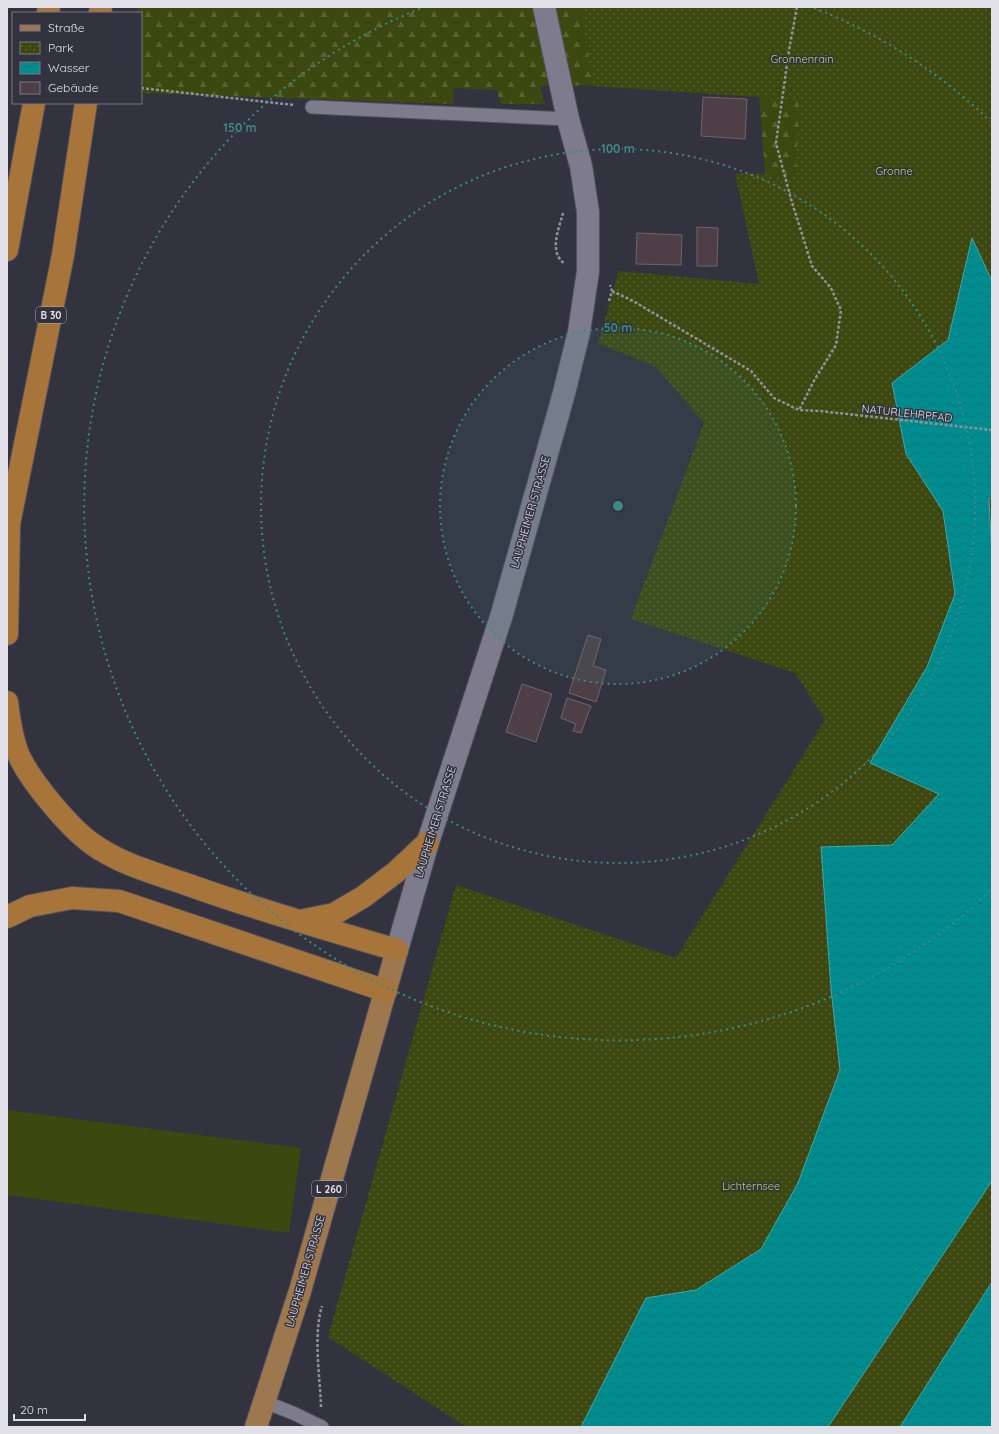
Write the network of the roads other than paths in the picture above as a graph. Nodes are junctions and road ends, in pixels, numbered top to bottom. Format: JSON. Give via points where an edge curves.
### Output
{"nodes":[{"id":1,"x":544,"y":7,"type":"edge"},
{"id":2,"x":34,"y":104,"type":"edge"},
{"id":3,"x":86,"y":104,"type":"edge"},
{"id":4,"x":312,"y":107,"type":"road end"},
{"id":5,"x":568,"y":119,"type":"junction"},
{"id":6,"x":7,"y":249,"type":"edge"},
{"id":7,"x":8,"y":530,"type":"edge"},
{"id":8,"x":7,"y":634,"type":"edge"},
{"id":9,"x":7,"y":702,"type":"edge"},
{"id":10,"x":428,"y":842,"type":"junction"},
{"id":11,"x":7,"y":917,"type":"edge"},
{"id":12,"x":297,"y":921,"type":"junction"},
{"id":13,"x":397,"y":950,"type":"junction"},
{"id":14,"x":386,"y":990,"type":"junction"},
{"id":15,"x":265,"y":1402,"type":"junction"},
{"id":16,"x":256,"y":1427,"type":"edge"},
{"id":17,"x":322,"y":1427,"type":"edge"}],
"edges":[{"from":1,"to":5,"type":"street","name":"LAUPHEIMER STRASSE"},
{"from":2,"to":6,"type":"highway"},
{"from":3,"to":7,"type":"highway","number":"B 30","via":[[63,255]]},
{"from":4,"to":5,"type":"lane"},
{"from":5,"to":10,"type":"street","name":"LAUPHEIMER STRASSE","via":[[581,166],[588,212],[588,271],[578,339],[502,614]]},
{"from":7,"to":8,"type":"highway"},
{"from":9,"to":12,"type":"highway","via":[[10,726],[20,760],[42,792],[90,843],[116,859]]},
{"from":10,"to":12,"type":"highway","via":[[396,872],[363,897],[334,914]]},
{"from":10,"to":13,"type":"street","name":"LAUPHEIMER STRASSE"},
{"from":11,"to":14,"type":"highway","via":[[30,906],[72,898],[118,901]]},
{"from":12,"to":13,"type":"highway"},
{"from":13,"to":14,"type":"main road","name":"LAUPHEIMER STRASSE","number":"L 260"},
{"from":14,"to":15,"type":"main road","name":"LAUPHEIMER STRASSE","number":"L 260","via":[[300,1291]]},
{"from":15,"to":16,"type":"main road","name":"LAUPHEIMER STRASSE","number":"L 260"},
{"from":15,"to":17,"type":"lane"}]}
